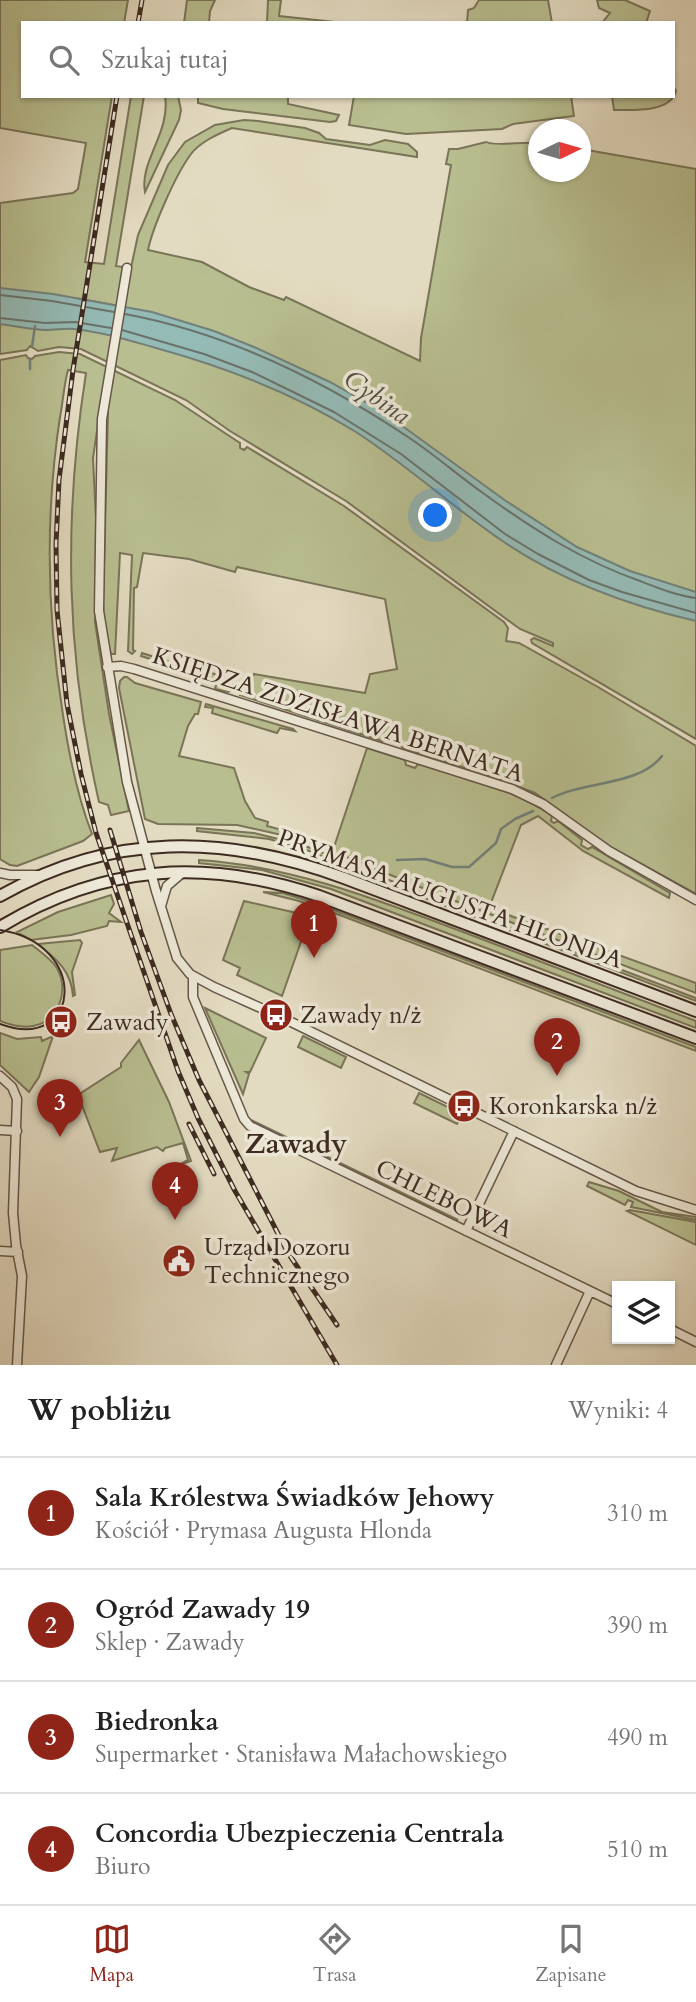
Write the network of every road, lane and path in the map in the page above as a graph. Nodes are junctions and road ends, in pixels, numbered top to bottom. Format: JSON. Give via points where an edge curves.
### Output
{"nodes":[{"id":1,"x":127,"y":268,"type":"dead end"},
{"id":2,"x":107,"y":667,"type":"junction"},
{"id":3,"x":144,"y":848,"type":"junction"},
{"id":4,"x":192,"y":871,"type":"junction"},
{"id":5,"x":0,"y":873,"type":"edge"},
{"id":6,"x":45,"y":874,"type":"junction"},
{"id":7,"x":151,"y":874,"type":"junction"},
{"id":8,"x":0,"y":897,"type":"edge"},
{"id":9,"x":696,"y":900,"type":"edge"},
{"id":10,"x":161,"y":909,"type":"junction"},
{"id":11,"x":0,"y":927,"type":"edge"},
{"id":12,"x":193,"y":976,"type":"junction"},
{"id":13,"x":696,"y":1012,"type":"edge"},
{"id":14,"x":696,"y":1038,"type":"edge"},
{"id":15,"x":0,"y":1076,"type":"edge"},
{"id":16,"x":0,"y":1130,"type":"edge"},
{"id":17,"x":17,"y":1131,"type":"junction"},
{"id":18,"x":514,"y":1131,"type":"junction"},
{"id":19,"x":696,"y":1210,"type":"edge"},
{"id":20,"x":466,"y":1231,"type":"junction"},
{"id":21,"x":0,"y":1251,"type":"edge"},
{"id":22,"x":18,"y":1252,"type":"junction"},
{"id":23,"x":590,"y":1291,"type":"junction"},
{"id":24,"x":612,"y":1302,"type":"edge"},
{"id":25,"x":675,"y":1332,"type":"edge"},
{"id":26,"x":696,"y":1342,"type":"edge"},
{"id":27,"x":17,"y":1365,"type":"edge"},
{"id":28,"x":556,"y":1365,"type":"edge"}],
"edges":[{"from":1,"to":2,"type":"street","via":[[103,409],[100,457],[99,611]]},
{"from":2,"to":3,"type":"street"},
{"from":2,"to":9,"type":"street","name":"KSIĘDZA ZDZISŁAWA BERNATA","via":[[126,667],[512,789]]},
{"from":3,"to":6,"type":"main road","name":"PRYMASA AUGUSTA HLONDA"},
{"from":3,"to":7,"type":"street"},
{"from":3,"to":13,"type":"main road","name":"PRYMASA AUGUSTA HLONDA","via":[[215,847],[292,860]]},
{"from":4,"to":7,"type":"main road","name":"PRYMASA AUGUSTA HLONDA"},
{"from":4,"to":10,"type":"street","via":[[169,883]]},
{"from":4,"to":14,"type":"main road","name":"PRYMASA AUGUSTA HLONDA","via":[[255,877],[307,891]]},
{"from":5,"to":6,"type":"street"},
{"from":6,"to":8,"type":"main road","name":"PRYMASA AUGUSTA HLONDA"},
{"from":7,"to":10,"type":"street"},
{"from":7,"to":11,"type":"main road","name":"PRYMASA AUGUSTA HLONDA","via":[[72,892]]},
{"from":10,"to":12,"type":"street","via":[[177,958]]},
{"from":12,"to":18,"type":"street"},
{"from":12,"to":20,"type":"street","name":"CHLEBOWA","via":[[192,998],[244,1119],[252,1127]]},
{"from":15,"to":17,"type":"street","via":[[17,1099]]},
{"from":16,"to":17,"type":"street"},
{"from":17,"to":22,"type":"street","via":[[13,1213]]},
{"from":18,"to":19,"type":"street","via":[[636,1191]]},
{"from":18,"to":20,"type":"street"},
{"from":20,"to":23,"type":"street","name":"CHLEBOWA"},
{"from":21,"to":22,"type":"street"},
{"from":22,"to":27,"type":"street","via":[[23,1276]]},
{"from":23,"to":24,"type":"street","name":"CHLEBOWA"},
{"from":23,"to":28,"type":"street"},
{"from":25,"to":26,"type":"street"}]}
